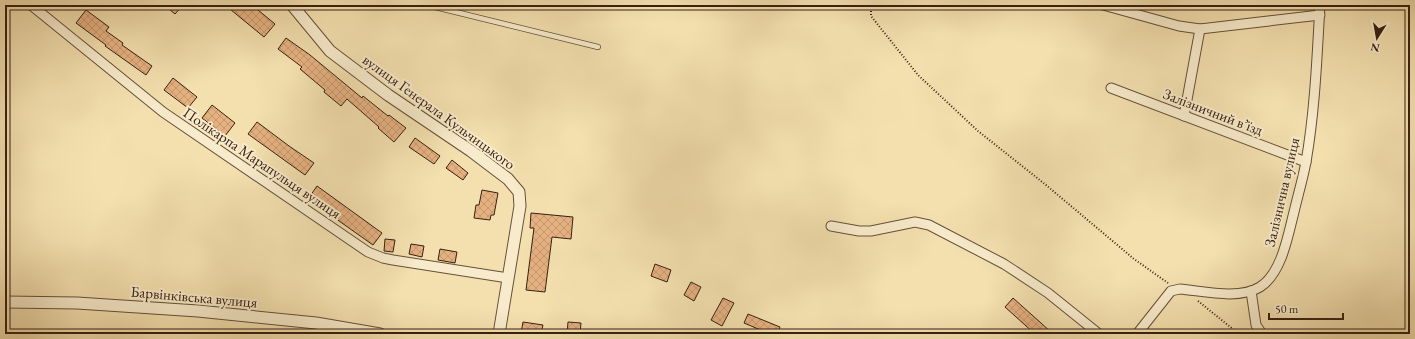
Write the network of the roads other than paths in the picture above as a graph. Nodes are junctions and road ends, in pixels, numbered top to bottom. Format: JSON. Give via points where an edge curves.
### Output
{"nodes":[{"id":1,"x":31,"y":5,"type":"edge"},
{"id":2,"x":292,"y":5,"type":"edge"},
{"id":3,"x":427,"y":5,"type":"edge"},
{"id":4,"x":1103,"y":5,"type":"edge"},
{"id":5,"x":1320,"y":5,"type":"edge"},
{"id":6,"x":1320,"y":15,"type":"junction"},
{"id":7,"x":1200,"y":29,"type":"junction"},
{"id":8,"x":598,"y":48,"type":"dead end"},
{"id":9,"x":1111,"y":88,"type":"dead end"},
{"id":10,"x":1184,"y":116,"type":"junction"},
{"id":11,"x":1306,"y":162,"type":"junction"},
{"id":12,"x":831,"y":226,"type":"dead end"},
{"id":13,"x":508,"y":278,"type":"junction"},
{"id":14,"x":1251,"y":292,"type":"junction"},
{"id":15,"x":5,"y":302,"type":"edge"},
{"id":16,"x":380,"y":334,"type":"edge"},
{"id":17,"x":499,"y":334,"type":"edge"},
{"id":18,"x":1099,"y":334,"type":"edge"},
{"id":19,"x":1137,"y":334,"type":"edge"},
{"id":20,"x":1262,"y":334,"type":"edge"}],
"edges":[{"from":1,"to":13,"type":"street","name":"Полікарпа Марапульця вулиця","via":[[163,112],[368,252],[388,259]]},
{"from":2,"to":13,"type":"street","name":"вулиця Генерала Кульчицького","via":[[330,51],[388,95],[471,151],[508,179],[519,192],[520,206]]},
{"from":3,"to":8,"type":"lane"},
{"from":4,"to":7,"type":"street","via":[[1179,26]]},
{"from":5,"to":6,"type":"street","name":"Залізнична вулиця"},
{"from":6,"to":7,"type":"street"},
{"from":6,"to":11,"type":"street","name":"Залізнична вулиця"},
{"from":7,"to":10,"type":"street"},
{"from":9,"to":10,"type":"street","name":"Залізничний в’їзд"},
{"from":10,"to":11,"type":"street","name":"Залізничний в’їзд"},
{"from":11,"to":14,"type":"street","name":"Залізнична вулиця","via":[[1279,264],[1261,287]]},
{"from":12,"to":18,"type":"street","via":[[865,231],[882,230],[904,223],[929,225],[1004,264],[1048,293]]},
{"from":13,"to":17,"type":"street","name":"вулиця Генерала Кульчицького"},
{"from":14,"to":19,"type":"street","via":[[1236,294],[1176,290]]},
{"from":14,"to":20,"type":"street","via":[[1256,325]]},
{"from":15,"to":16,"type":"street","name":"Барвінківська вулиця","via":[[77,303],[198,311],[316,323]]}]}
